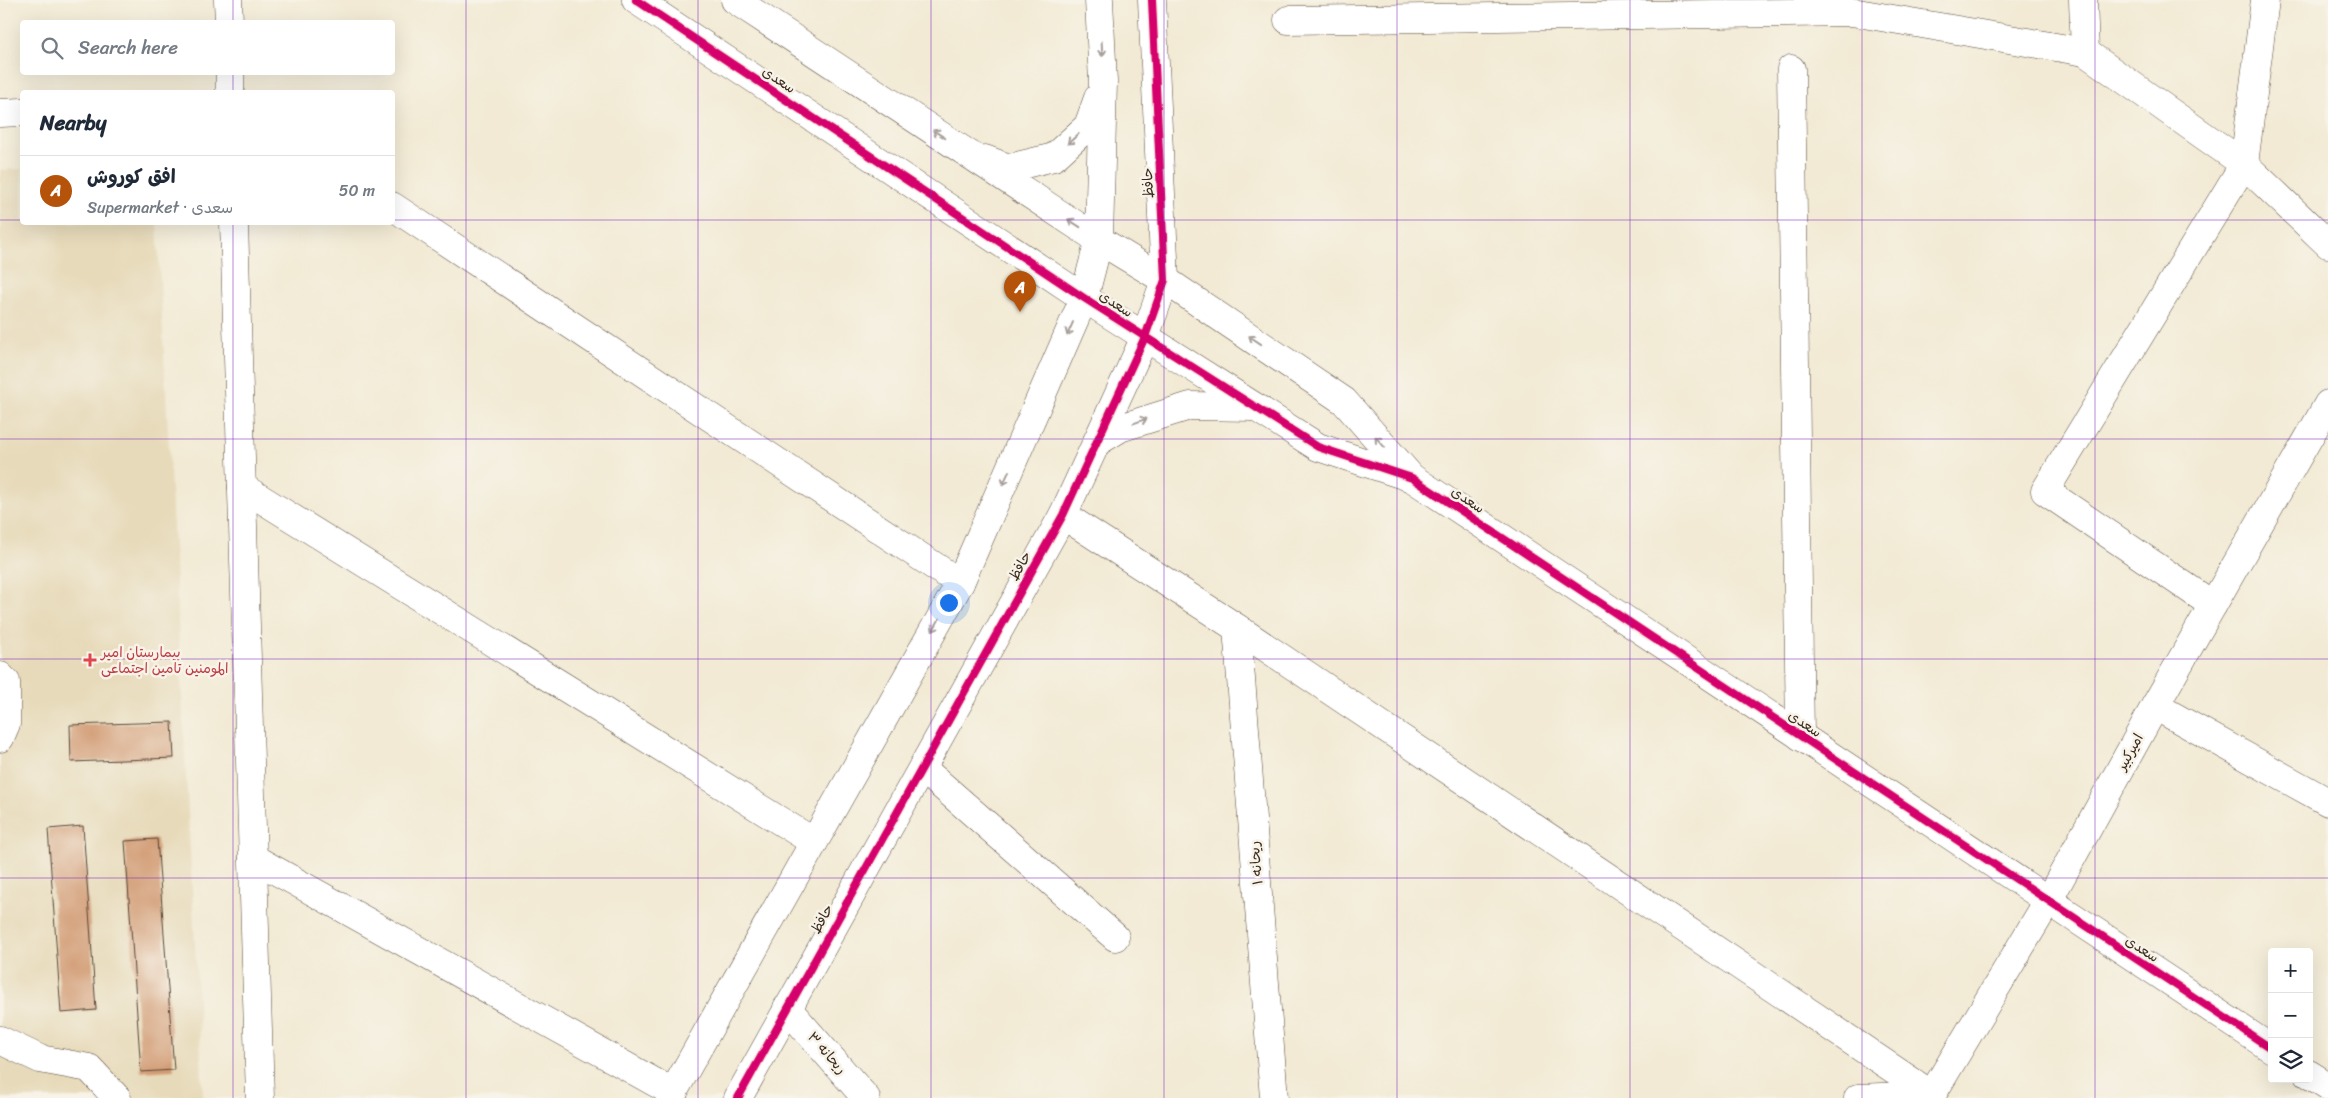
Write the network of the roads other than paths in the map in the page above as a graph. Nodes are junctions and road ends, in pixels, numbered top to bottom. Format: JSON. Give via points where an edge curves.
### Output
{"nodes":[{"id":1,"x":228,"y":0,"type":"edge"},
{"id":2,"x":636,"y":0,"type":"edge"},
{"id":3,"x":734,"y":0,"type":"edge"},
{"id":4,"x":1099,"y":0,"type":"edge"},
{"id":5,"x":1152,"y":0,"type":"edge"},
{"id":6,"x":2083,"y":0,"type":"edge"},
{"id":7,"x":2265,"y":0,"type":"edge"},
{"id":8,"x":1781,"y":7,"type":"edge"},
{"id":9,"x":1501,"y":8,"type":"edge"},
{"id":10,"x":228,"y":20,"type":"edge"},
{"id":11,"x":1288,"y":20,"type":"dead end"},
{"id":12,"x":2085,"y":52,"type":"junction"},
{"id":13,"x":1791,"y":69,"type":"dead end"},
{"id":14,"x":230,"y":75,"type":"edge"},
{"id":15,"x":1103,"y":82,"type":"junction"},
{"id":16,"x":230,"y":90,"type":"edge"},
{"id":17,"x":20,"y":112,"type":"edge"},
{"id":18,"x":0,"y":113,"type":"edge"},
{"id":19,"x":967,"y":152,"type":"junction"},
{"id":20,"x":2244,"y":164,"type":"junction"},
{"id":21,"x":395,"y":208,"type":"edge"},
{"id":22,"x":234,"y":225,"type":"edge"},
{"id":23,"x":1099,"y":240,"type":"junction"},
{"id":24,"x":2328,"y":244,"type":"edge"},
{"id":25,"x":1165,"y":280,"type":"junction"},
{"id":26,"x":1084,"y":298,"type":"junction"},
{"id":27,"x":1145,"y":337,"type":"junction"},
{"id":28,"x":2328,"y":404,"type":"edge"},
{"id":29,"x":1256,"y":407,"type":"junction"},
{"id":30,"x":1097,"y":442,"type":"junction"},
{"id":31,"x":1412,"y":478,"type":"junction"},
{"id":32,"x":242,"y":487,"type":"junction"},
{"id":33,"x":1063,"y":515,"type":"junction"},
{"id":34,"x":960,"y":583,"type":"junction"},
{"id":35,"x":2213,"y":605,"type":"junction"},
{"id":36,"x":1237,"y":628,"type":"junction"},
{"id":37,"x":0,"y":676,"type":"edge"},
{"id":38,"x":2155,"y":706,"type":"junction"},
{"id":39,"x":1800,"y":736,"type":"junction"},
{"id":40,"x":0,"y":738,"type":"edge"},
{"id":41,"x":923,"y":769,"type":"junction"},
{"id":42,"x":2328,"y":802,"type":"edge"},
{"id":43,"x":814,"y":842,"type":"junction"},
{"id":44,"x":253,"y":858,"type":"junction"},
{"id":45,"x":2048,"y":901,"type":"junction"},
{"id":46,"x":1115,"y":937,"type":"dead end"},
{"id":47,"x":788,"y":1008,"type":"junction"},
{"id":48,"x":0,"y":1040,"type":"edge"},
{"id":49,"x":2268,"y":1046,"type":"edge"},
{"id":50,"x":2313,"y":1077,"type":"edge"},
{"id":51,"x":2328,"y":1086,"type":"edge"},
{"id":52,"x":672,"y":1095,"type":"edge"},
{"id":53,"x":1931,"y":1096,"type":"edge"},
{"id":54,"x":117,"y":1098,"type":"edge"},
{"id":55,"x":260,"y":1098,"type":"edge"},
{"id":56,"x":738,"y":1098,"type":"edge"},
{"id":57,"x":866,"y":1098,"type":"edge"},
{"id":58,"x":1274,"y":1098,"type":"edge"},
{"id":59,"x":1858,"y":1098,"type":"edge"}],
"edges":[{"from":1,"to":10,"type":"street"},
{"from":2,"to":26,"type":"street","name":"سعدی"},
{"from":19,"to":3,"type":"street","name":"سعدی","one_way":true},
{"from":4,"to":15,"type":"street","one_way":true},
{"from":5,"to":25,"type":"street","name":"حافظ"},
{"from":6,"to":12,"type":"street"},
{"from":7,"to":20,"type":"street"},
{"from":8,"to":9,"type":"street"},
{"from":8,"to":12,"type":"street","via":[[1852,12]]},
{"from":9,"to":11,"type":"street"},
{"from":12,"to":20,"type":"street"},
{"from":13,"to":39,"type":"street"},
{"from":14,"to":16,"type":"street"},
{"from":15,"to":19,"type":"street","one_way":true,"via":[[1088,126],[1054,156],[1009,168]]},
{"from":15,"to":23,"type":"street"},
{"from":17,"to":18,"type":"street"},
{"from":23,"to":19,"type":"street","name":"سعدی","one_way":true},
{"from":20,"to":24,"type":"street"},
{"from":20,"to":35,"type":"street","via":[[2045,491]]},
{"from":21,"to":34,"type":"street"},
{"from":22,"to":32,"type":"street"},
{"from":23,"to":25,"type":"street","name":"سعدی"},
{"from":23,"to":26,"type":"street"},
{"from":25,"to":27,"type":"street","name":"حافظ"},
{"from":31,"to":25,"type":"street","name":"سعدی","one_way":true,"via":[[1344,401]]},
{"from":26,"to":27,"type":"street","name":"سعدی"},
{"from":26,"to":34,"type":"street","one_way":true},
{"from":27,"to":29,"type":"street","name":"سعدی"},
{"from":27,"to":30,"type":"street","name":"حافظ"},
{"from":28,"to":35,"type":"street","name":"امیرکبیر"},
{"from":30,"to":29,"type":"street","one_way":true,"via":[[1120,428],[1190,406]]},
{"from":29,"to":31,"type":"street","name":"سعدی","via":[[1318,446]]},
{"from":30,"to":33,"type":"street","name":"حافظ"},
{"from":31,"to":39,"type":"street","name":"سعدی"},
{"from":32,"to":43,"type":"street"},
{"from":32,"to":44,"type":"street"},
{"from":33,"to":36,"type":"street"},
{"from":33,"to":41,"type":"street","name":"حافظ"},
{"from":34,"to":43,"type":"street","one_way":true},
{"from":35,"to":38,"type":"street","name":"امیرکبیر"},
{"from":36,"to":53,"type":"street"},
{"from":36,"to":58,"type":"street","name":"ریحانه ۱"},
{"from":37,"to":40,"type":"street","via":[[6,682],[6,724]]},
{"from":38,"to":42,"type":"street"},
{"from":38,"to":45,"type":"street","name":"امیرکبیر"},
{"from":39,"to":45,"type":"street","name":"سعدی"},
{"from":41,"to":46,"type":"street"},
{"from":41,"to":47,"type":"street","name":"حافظ"},
{"from":43,"to":52,"type":"street"},
{"from":44,"to":52,"type":"street"},
{"from":44,"to":55,"type":"street"},
{"from":45,"to":49,"type":"street","name":"سعدی"},
{"from":45,"to":53,"type":"street","name":"امیرکبیر"},
{"from":47,"to":56,"type":"street","name":"حافظ"},
{"from":47,"to":57,"type":"street","name":"ریحانه ۳"},
{"from":48,"to":54,"type":"street","via":[[40,1059],[89,1068]]},
{"from":50,"to":51,"type":"street"},
{"from":53,"to":59,"type":"street"}]}
